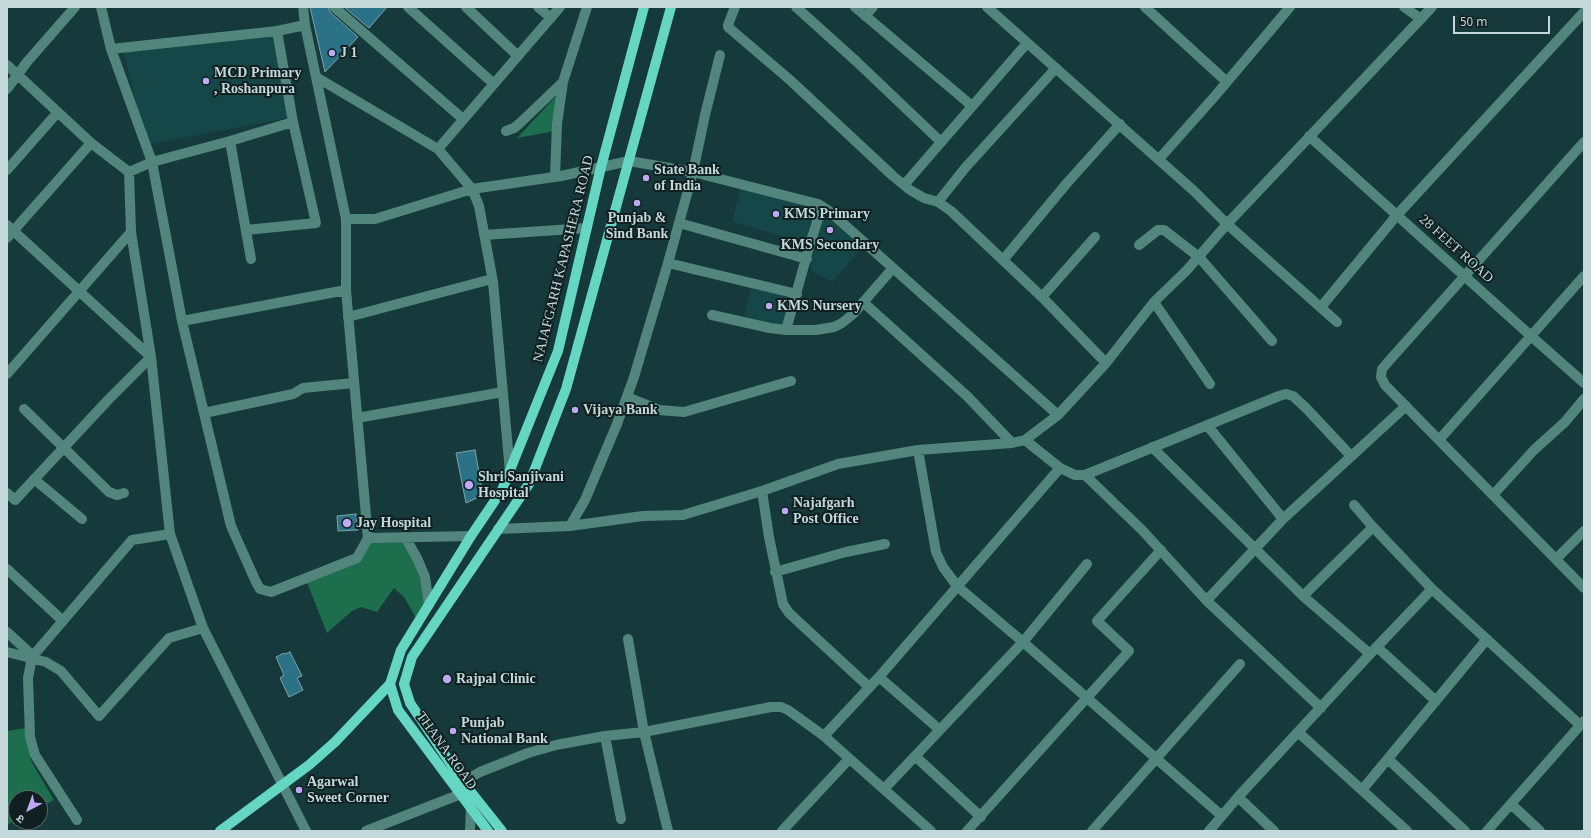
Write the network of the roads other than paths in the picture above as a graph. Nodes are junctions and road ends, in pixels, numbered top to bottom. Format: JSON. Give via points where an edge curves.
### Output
{"nodes":[{"id":1,"x":75,"y":7,"type":"edge"},
{"id":2,"x":101,"y":7,"type":"edge"},
{"id":3,"x":304,"y":7,"type":"edge"},
{"id":4,"x":334,"y":7,"type":"edge"},
{"id":5,"x":408,"y":7,"type":"edge"},
{"id":6,"x":466,"y":7,"type":"edge"},
{"id":7,"x":538,"y":7,"type":"edge"},
{"id":8,"x":560,"y":7,"type":"edge"},
{"id":9,"x":586,"y":7,"type":"edge"},
{"id":10,"x":644,"y":7,"type":"edge"},
{"id":11,"x":671,"y":7,"type":"edge"},
{"id":12,"x":735,"y":7,"type":"edge"},
{"id":13,"x":796,"y":7,"type":"edge"},
{"id":14,"x":855,"y":7,"type":"edge"},
{"id":15,"x":873,"y":7,"type":"edge"},
{"id":16,"x":987,"y":7,"type":"edge"},
{"id":17,"x":1145,"y":7,"type":"edge"},
{"id":18,"x":1404,"y":7,"type":"edge"},
{"id":19,"x":1432,"y":7,"type":"edge"},
{"id":20,"x":1284,"y":9,"type":"edge"},
{"id":21,"x":1584,"y":12,"type":"edge"},
{"id":22,"x":865,"y":16,"type":"junction"},
{"id":23,"x":551,"y":18,"type":"junction"},
{"id":24,"x":1421,"y":18,"type":"junction"},
{"id":25,"x":305,"y":25,"type":"junction"},
{"id":26,"x":277,"y":31,"type":"junction"},
{"id":27,"x":1027,"y":42,"type":"junction"},
{"id":28,"x":111,"y":48,"type":"junction"},
{"id":29,"x":720,"y":55,"type":"dead end"},
{"id":30,"x":518,"y":56,"type":"junction"},
{"id":31,"x":7,"y":65,"type":"edge"},
{"id":32,"x":1056,"y":68,"type":"junction"},
{"id":33,"x":18,"y":76,"type":"junction"},
{"id":34,"x":316,"y":78,"type":"junction"},
{"id":35,"x":563,"y":82,"type":"junction"},
{"id":36,"x":1227,"y":82,"type":"junction"},
{"id":37,"x":494,"y":84,"type":"junction"},
{"id":38,"x":7,"y":89,"type":"edge"},
{"id":39,"x":972,"y":106,"type":"junction"},
{"id":40,"x":58,"y":112,"type":"junction"},
{"id":41,"x":463,"y":120,"type":"junction"},
{"id":42,"x":293,"y":122,"type":"junction"},
{"id":43,"x":1120,"y":124,"type":"junction"},
{"id":44,"x":506,"y":131,"type":"dead end"},
{"id":45,"x":1309,"y":136,"type":"junction"},
{"id":46,"x":230,"y":141,"type":"junction"},
{"id":47,"x":940,"y":141,"type":"junction"},
{"id":48,"x":1584,"y":142,"type":"edge"},
{"id":49,"x":91,"y":143,"type":"junction"},
{"id":50,"x":438,"y":149,"type":"junction"},
{"id":51,"x":1159,"y":159,"type":"junction"},
{"id":52,"x":628,"y":161,"type":"junction"},
{"id":53,"x":152,"y":162,"type":"junction"},
{"id":54,"x":601,"y":167,"type":"junction"},
{"id":55,"x":7,"y":170,"type":"edge"},
{"id":56,"x":129,"y":172,"type":"junction"},
{"id":57,"x":693,"y":172,"type":"junction"},
{"id":58,"x":555,"y":177,"type":"junction"},
{"id":59,"x":904,"y":185,"type":"junction"},
{"id":60,"x":472,"y":189,"type":"junction"},
{"id":61,"x":938,"y":202,"type":"junction"},
{"id":62,"x":822,"y":206,"type":"junction"},
{"id":63,"x":1397,"y":215,"type":"junction"},
{"id":64,"x":346,"y":219,"type":"junction"},
{"id":65,"x":680,"y":223,"type":"junction"},
{"id":66,"x":1227,"y":224,"type":"junction"},
{"id":67,"x":587,"y":228,"type":"junction"},
{"id":68,"x":246,"y":230,"type":"junction"},
{"id":69,"x":9,"y":231,"type":"edge"},
{"id":70,"x":131,"y":232,"type":"junction"},
{"id":71,"x":484,"y":235,"type":"junction"},
{"id":72,"x":1095,"y":237,"type":"dead end"},
{"id":73,"x":1138,"y":245,"type":"dead end"},
{"id":74,"x":1199,"y":257,"type":"junction"},
{"id":75,"x":251,"y":259,"type":"dead end"},
{"id":76,"x":807,"y":259,"type":"junction"},
{"id":77,"x":1003,"y":260,"type":"junction"},
{"id":78,"x":668,"y":263,"type":"junction"},
{"id":79,"x":893,"y":268,"type":"junction"},
{"id":80,"x":1465,"y":276,"type":"junction"},
{"id":81,"x":1584,"y":276,"type":"edge"},
{"id":82,"x":492,"y":279,"type":"junction"},
{"id":83,"x":346,"y":290,"type":"junction"},
{"id":84,"x":79,"y":291,"type":"junction"},
{"id":85,"x":797,"y":294,"type":"junction"},
{"id":86,"x":1042,"y":297,"type":"junction"},
{"id":87,"x":863,"y":302,"type":"junction"},
{"id":88,"x":1154,"y":302,"type":"junction"},
{"id":89,"x":1321,"y":307,"type":"junction"},
{"id":90,"x":712,"y":315,"type":"dead end"},
{"id":91,"x":348,"y":317,"type":"junction"},
{"id":92,"x":182,"y":321,"type":"junction"},
{"id":93,"x":1337,"y":322,"type":"dead end"},
{"id":94,"x":786,"y":330,"type":"junction"},
{"id":95,"x":1531,"y":336,"type":"junction"},
{"id":96,"x":1272,"y":341,"type":"dead end"},
{"id":97,"x":151,"y":357,"type":"junction"},
{"id":98,"x":1106,"y":363,"type":"junction"},
{"id":99,"x":7,"y":374,"type":"edge"},
{"id":100,"x":791,"y":381,"type":"dead end"},
{"id":101,"x":1584,"y":382,"type":"edge"},
{"id":102,"x":354,"y":383,"type":"junction"},
{"id":103,"x":1210,"y":384,"type":"dead end"},
{"id":104,"x":503,"y":392,"type":"junction"},
{"id":105,"x":627,"y":397,"type":"junction"},
{"id":106,"x":1584,"y":399,"type":"edge"},
{"id":107,"x":1406,"y":406,"type":"junction"},
{"id":108,"x":24,"y":409,"type":"dead end"},
{"id":109,"x":204,"y":414,"type":"junction"},
{"id":110,"x":1058,"y":415,"type":"junction"},
{"id":111,"x":357,"y":418,"type":"junction"},
{"id":112,"x":1207,"y":425,"type":"junction"},
{"id":113,"x":1025,"y":440,"type":"junction"},
{"id":114,"x":1439,"y":440,"type":"junction"},
{"id":115,"x":1012,"y":443,"type":"junction"},
{"id":116,"x":1152,"y":447,"type":"junction"},
{"id":117,"x":63,"y":448,"type":"junction"},
{"id":118,"x":918,"y":450,"type":"junction"},
{"id":119,"x":1351,"y":456,"type":"junction"},
{"id":120,"x":1060,"y":468,"type":"junction"},
{"id":121,"x":510,"y":472,"type":"junction"},
{"id":122,"x":1085,"y":475,"type":"junction"},
{"id":123,"x":34,"y":479,"type":"junction"},
{"id":124,"x":762,"y":491,"type":"junction"},
{"id":125,"x":7,"y":493,"type":"edge"},
{"id":126,"x":124,"y":493,"type":"dead end"},
{"id":127,"x":1493,"y":495,"type":"junction"},
{"id":128,"x":1354,"y":505,"type":"dead end"},
{"id":129,"x":82,"y":519,"type":"dead end"},
{"id":130,"x":1283,"y":520,"type":"junction"},
{"id":131,"x":570,"y":526,"type":"junction"},
{"id":132,"x":1373,"y":527,"type":"junction"},
{"id":133,"x":498,"y":529,"type":"junction"},
{"id":134,"x":1584,"y":531,"type":"edge"},
{"id":135,"x":170,"y":534,"type":"junction"},
{"id":136,"x":471,"y":536,"type":"junction"},
{"id":137,"x":406,"y":537,"type":"junction"},
{"id":138,"x":368,"y":538,"type":"junction"},
{"id":139,"x":885,"y":544,"type":"dead end"},
{"id":140,"x":1160,"y":550,"type":"junction"},
{"id":141,"x":1254,"y":550,"type":"junction"},
{"id":142,"x":1556,"y":559,"type":"junction"},
{"id":143,"x":1087,"y":564,"type":"dead end"},
{"id":144,"x":7,"y":569,"type":"edge"},
{"id":145,"x":775,"y":572,"type":"junction"},
{"id":146,"x":957,"y":586,"type":"junction"},
{"id":147,"x":1584,"y":588,"type":"edge"},
{"id":148,"x":1432,"y":589,"type":"junction"},
{"id":149,"x":1303,"y":596,"type":"junction"},
{"id":150,"x":1207,"y":600,"type":"junction"},
{"id":151,"x":429,"y":605,"type":"junction"},
{"id":152,"x":63,"y":621,"type":"junction"},
{"id":153,"x":203,"y":628,"type":"junction"},
{"id":154,"x":7,"y":632,"type":"edge"},
{"id":155,"x":628,"y":639,"type":"dead end"},
{"id":156,"x":1487,"y":639,"type":"junction"},
{"id":157,"x":1023,"y":642,"type":"junction"},
{"id":158,"x":1377,"y":647,"type":"junction"},
{"id":159,"x":7,"y":652,"type":"edge"},
{"id":160,"x":1370,"y":654,"type":"junction"},
{"id":161,"x":32,"y":656,"type":"junction"},
{"id":162,"x":1240,"y":664,"type":"dead end"},
{"id":163,"x":878,"y":677,"type":"junction"},
{"id":164,"x":390,"y":684,"type":"junction"},
{"id":165,"x":404,"y":684,"type":"junction"},
{"id":166,"x":869,"y":687,"type":"junction"},
{"id":167,"x":1088,"y":699,"type":"junction"},
{"id":168,"x":1436,"y":702,"type":"junction"},
{"id":169,"x":1321,"y":708,"type":"junction"},
{"id":170,"x":1582,"y":723,"type":"edge"},
{"id":171,"x":940,"y":730,"type":"junction"},
{"id":172,"x":644,"y":732,"type":"junction"},
{"id":173,"x":1298,"y":732,"type":"junction"},
{"id":174,"x":605,"y":736,"type":"junction"},
{"id":175,"x":824,"y":736,"type":"junction"},
{"id":176,"x":915,"y":756,"type":"junction"},
{"id":177,"x":1156,"y":758,"type":"junction"},
{"id":178,"x":849,"y":759,"type":"junction"},
{"id":179,"x":1388,"y":759,"type":"junction"},
{"id":180,"x":283,"y":784,"type":"junction"},
{"id":181,"x":460,"y":788,"type":"junction"},
{"id":182,"x":884,"y":789,"type":"junction"},
{"id":183,"x":1362,"y":790,"type":"junction"},
{"id":184,"x":1238,"y":797,"type":"junction"},
{"id":185,"x":1511,"y":804,"type":"junction"},
{"id":186,"x":470,"y":808,"type":"junction"},
{"id":187,"x":1222,"y":816,"type":"junction"},
{"id":188,"x":981,"y":817,"type":"junction"},
{"id":189,"x":621,"y":819,"type":"dead end"},
{"id":190,"x":77,"y":820,"type":"dead end"},
{"id":191,"x":789,"y":829,"type":"edge"},
{"id":192,"x":220,"y":831,"type":"edge"},
{"id":193,"x":306,"y":831,"type":"edge"},
{"id":194,"x":366,"y":831,"type":"edge"},
{"id":195,"x":470,"y":831,"type":"edge"},
{"id":196,"x":488,"y":831,"type":"edge"},
{"id":197,"x":502,"y":831,"type":"edge"},
{"id":198,"x":668,"y":831,"type":"edge"},
{"id":199,"x":931,"y":831,"type":"edge"},
{"id":200,"x":967,"y":831,"type":"edge"},
{"id":201,"x":1092,"y":831,"type":"edge"},
{"id":202,"x":1209,"y":831,"type":"edge"},
{"id":203,"x":1274,"y":831,"type":"edge"},
{"id":204,"x":1407,"y":831,"type":"edge"},
{"id":205,"x":1465,"y":831,"type":"edge"},
{"id":206,"x":1486,"y":831,"type":"edge"},
{"id":207,"x":1540,"y":831,"type":"edge"}],
"edges":[{"from":1,"to":33,"type":"street"},
{"from":2,"to":28,"type":"street"},
{"from":3,"to":25,"type":"street"},
{"from":4,"to":41,"type":"street"},
{"from":5,"to":37,"type":"street"},
{"from":6,"to":30,"type":"street"},
{"from":7,"to":23,"type":"street"},
{"from":8,"to":23,"type":"street"},
{"from":9,"to":35,"type":"street"},
{"from":10,"to":54,"type":"main road","name":"NAJAFGARH KAPASHERA ROAD"},
{"from":11,"to":52,"type":"main road"},
{"from":12,"to":59,"type":"street","via":[[728,27]]},
{"from":13,"to":47,"type":"street"},
{"from":14,"to":22,"type":"street"},
{"from":15,"to":22,"type":"street"},
{"from":16,"to":27,"type":"street"},
{"from":17,"to":36,"type":"street"},
{"from":18,"to":24,"type":"street"},
{"from":19,"to":24,"type":"street"},
{"from":20,"to":36,"type":"street"},
{"from":21,"to":63,"type":"street"},
{"from":22,"to":39,"type":"street"},
{"from":23,"to":30,"type":"street"},
{"from":24,"to":45,"type":"street"},
{"from":25,"to":26,"type":"street"},
{"from":25,"to":34,"type":"street"},
{"from":26,"to":28,"type":"street"},
{"from":26,"to":42,"type":"street"},
{"from":27,"to":32,"type":"street"},
{"from":27,"to":39,"type":"street"},
{"from":28,"to":53,"type":"street"},
{"from":29,"to":57,"type":"street"},
{"from":30,"to":37,"type":"street"},
{"from":31,"to":33,"type":"street"},
{"from":32,"to":43,"type":"street"},
{"from":32,"to":61,"type":"street","via":[[965,168]]},
{"from":33,"to":38,"type":"street"},
{"from":33,"to":40,"type":"street"},
{"from":34,"to":50,"type":"street"},
{"from":34,"to":64,"type":"street"},
{"from":35,"to":44,"type":"street","via":[[519,124]]},
{"from":35,"to":58,"type":"street","via":[[557,124]]},
{"from":36,"to":51,"type":"street"},
{"from":37,"to":41,"type":"street"},
{"from":39,"to":47,"type":"street"},
{"from":40,"to":49,"type":"street"},
{"from":40,"to":55,"type":"street"},
{"from":41,"to":50,"type":"street"},
{"from":42,"to":46,"type":"street"},
{"from":42,"to":68,"type":"street","via":[[316,223]]},
{"from":43,"to":51,"type":"street"},
{"from":43,"to":77,"type":"street"},
{"from":45,"to":63,"type":"street","name":"28 FEET ROAD"},
{"from":45,"to":66,"type":"street"},
{"from":46,"to":53,"type":"street"},
{"from":46,"to":68,"type":"street"},
{"from":47,"to":59,"type":"street"},
{"from":48,"to":80,"type":"street"},
{"from":49,"to":56,"type":"street"},
{"from":49,"to":69,"type":"street"},
{"from":50,"to":60,"type":"street"},
{"from":51,"to":66,"type":"street"},
{"from":52,"to":54,"type":"street"},
{"from":52,"to":57,"type":"street"},
{"from":52,"to":133,"type":"main road","via":[[566,389],[529,484]]},
{"from":53,"to":56,"type":"street"},
{"from":53,"to":92,"type":"street"},
{"from":54,"to":58,"type":"street"},
{"from":54,"to":67,"type":"main road","name":"NAJAFGARH KAPASHERA ROAD"},
{"from":56,"to":70,"type":"street"},
{"from":57,"to":62,"type":"street"},
{"from":57,"to":65,"type":"street"},
{"from":58,"to":60,"type":"street"},
{"from":59,"to":61,"type":"street","via":[[924,198]]},
{"from":60,"to":64,"type":"street","via":[[375,219]]},
{"from":60,"to":71,"type":"street","via":[[479,206]]},
{"from":61,"to":77,"type":"street"},
{"from":62,"to":76,"type":"street"},
{"from":62,"to":79,"type":"street"},
{"from":63,"to":80,"type":"street","name":"28 FEET ROAD"},
{"from":63,"to":89,"type":"street"},
{"from":64,"to":83,"type":"street"},
{"from":65,"to":76,"type":"street"},
{"from":65,"to":78,"type":"street"},
{"from":66,"to":74,"type":"street"},
{"from":66,"to":89,"type":"street"},
{"from":67,"to":71,"type":"street"},
{"from":67,"to":121,"type":"main road","name":"NAJAFGARH KAPASHERA ROAD","via":[[558,351]]},
{"from":68,"to":75,"type":"street"},
{"from":69,"to":84,"type":"street"},
{"from":70,"to":84,"type":"street"},
{"from":70,"to":97,"type":"street"},
{"from":71,"to":82,"type":"street"},
{"from":72,"to":86,"type":"street"},
{"from":73,"to":74,"type":"street","via":[[1160,229]]},
{"from":74,"to":88,"type":"street"},
{"from":74,"to":96,"type":"street"},
{"from":76,"to":85,"type":"street"},
{"from":77,"to":86,"type":"street"},
{"from":78,"to":85,"type":"street"},
{"from":78,"to":105,"type":"street"},
{"from":79,"to":87,"type":"street"},
{"from":79,"to":110,"type":"street"},
{"from":80,"to":95,"type":"street","name":"28 FEET ROAD"},
{"from":80,"to":107,"type":"street","via":[[1382,369],[1381,377],[1385,385]]},
{"from":81,"to":95,"type":"street"},
{"from":82,"to":91,"type":"street"},
{"from":82,"to":104,"type":"street"},
{"from":83,"to":91,"type":"street"},
{"from":83,"to":92,"type":"street"},
{"from":84,"to":97,"type":"street"},
{"from":84,"to":99,"type":"street"},
{"from":85,"to":94,"type":"street"},
{"from":86,"to":98,"type":"street"},
{"from":87,"to":94,"type":"street","via":[[842,323],[834,327]]},
{"from":87,"to":115,"type":"street","via":[[967,396]]},
{"from":88,"to":98,"type":"street"},
{"from":88,"to":103,"type":"street"},
{"from":89,"to":93,"type":"street"},
{"from":90,"to":94,"type":"street"},
{"from":91,"to":102,"type":"street"},
{"from":92,"to":109,"type":"street"},
{"from":95,"to":101,"type":"street","name":"28 FEET ROAD"},
{"from":95,"to":114,"type":"street"},
{"from":97,"to":117,"type":"street"},
{"from":97,"to":135,"type":"street"},
{"from":98,"to":110,"type":"street"},
{"from":100,"to":105,"type":"street","via":[[684,412],[660,410]]},
{"from":102,"to":109,"type":"street","via":[[303,388],[293,394]]},
{"from":102,"to":111,"type":"street"},
{"from":104,"to":111,"type":"street"},
{"from":104,"to":121,"type":"street"},
{"from":105,"to":131,"type":"street","via":[[585,500]]},
{"from":106,"to":127,"type":"street"},
{"from":107,"to":114,"type":"street"},
{"from":107,"to":119,"type":"street"},
{"from":108,"to":117,"type":"street"},
{"from":109,"to":138,"type":"street","via":[[231,526],[260,588],[271,592],[357,558]]},
{"from":110,"to":113,"type":"street"},
{"from":111,"to":138,"type":"street"},
{"from":112,"to":116,"type":"street"},
{"from":112,"to":119,"type":"street","via":[[1286,394],[1293,396],[1306,408]]},
{"from":112,"to":130,"type":"street"},
{"from":113,"to":115,"type":"street"},
{"from":113,"to":120,"type":"street"},
{"from":114,"to":127,"type":"street"},
{"from":115,"to":118,"type":"street"},
{"from":116,"to":122,"type":"street"},
{"from":116,"to":141,"type":"street"},
{"from":117,"to":123,"type":"street"},
{"from":117,"to":126,"type":"street","via":[[110,492],[118,495]]},
{"from":118,"to":124,"type":"street","via":[[838,464]]},
{"from":118,"to":146,"type":"street","via":[[936,552]]},
{"from":119,"to":130,"type":"street"},
{"from":120,"to":122,"type":"street"},
{"from":120,"to":146,"type":"street"},
{"from":121,"to":136,"type":"main road","name":"NAJAFGARH KAPASHERA ROAD","via":[[502,490]]},
{"from":122,"to":140,"type":"street"},
{"from":123,"to":125,"type":"street","via":[[15,500]]},
{"from":123,"to":129,"type":"street"},
{"from":124,"to":131,"type":"street","via":[[683,515],[643,516]]},
{"from":124,"to":145,"type":"street"},
{"from":127,"to":142,"type":"street"},
{"from":128,"to":132,"type":"street"},
{"from":130,"to":141,"type":"street"},
{"from":131,"to":133,"type":"street"},
{"from":132,"to":148,"type":"street"},
{"from":132,"to":149,"type":"street"},
{"from":133,"to":165,"type":"main road","via":[[412,657]]},
{"from":134,"to":142,"type":"street"},
{"from":135,"to":152,"type":"street","via":[[132,540]]},
{"from":135,"to":153,"type":"street"},
{"from":136,"to":137,"type":"street"},
{"from":136,"to":151,"type":"main road","name":"NAJAFGARH KAPASHERA ROAD"},
{"from":137,"to":138,"type":"street"},
{"from":137,"to":151,"type":"street","via":[[425,577]]},
{"from":139,"to":145,"type":"street"},
{"from":140,"to":150,"type":"street"},
{"from":140,"to":167,"type":"street","via":[[1097,621],[1129,651]]},
{"from":141,"to":149,"type":"street"},
{"from":141,"to":150,"type":"street"},
{"from":142,"to":147,"type":"street"},
{"from":143,"to":157,"type":"street"},
{"from":144,"to":152,"type":"street"},
{"from":145,"to":166,"type":"street","via":[[783,604],[789,613]]},
{"from":146,"to":157,"type":"street"},
{"from":146,"to":163,"type":"street"},
{"from":148,"to":156,"type":"street"},
{"from":148,"to":158,"type":"street"},
{"from":149,"to":160,"type":"street"},
{"from":150,"to":169,"type":"street"},
{"from":151,"to":164,"type":"main road","name":"NAJAFGARH KAPASHERA ROAD","via":[[401,650]]},
{"from":152,"to":161,"type":"street"},
{"from":153,"to":161,"type":"street","via":[[169,638],[99,716],[61,671]]},
{"from":153,"to":180,"type":"street"},
{"from":154,"to":161,"type":"street"},
{"from":155,"to":172,"type":"street"},
{"from":156,"to":168,"type":"street"},
{"from":156,"to":170,"type":"street"},
{"from":157,"to":167,"type":"street"},
{"from":157,"to":171,"type":"street"},
{"from":158,"to":160,"type":"street"},
{"from":158,"to":168,"type":"street"},
{"from":159,"to":161,"type":"street"},
{"from":160,"to":169,"type":"street"},
{"from":161,"to":190,"type":"street","via":[[28,678],[30,737],[35,755]]},
{"from":162,"to":177,"type":"street"},
{"from":163,"to":166,"type":"street"},
{"from":163,"to":171,"type":"street"},
{"from":164,"to":165,"type":"main road"},
{"from":164,"to":180,"type":"main road","via":[[335,742]]},
{"from":164,"to":181,"type":"main road","name":"THANA ROAD","via":[[398,710]]},
{"from":165,"to":181,"type":"main road","via":[[410,703]]},
{"from":166,"to":175,"type":"street"},
{"from":167,"to":177,"type":"street"},
{"from":167,"to":188,"type":"street"},
{"from":168,"to":179,"type":"street"},
{"from":169,"to":173,"type":"street"},
{"from":170,"to":185,"type":"street"},
{"from":171,"to":176,"type":"street"},
{"from":172,"to":174,"type":"street"},
{"from":172,"to":175,"type":"street","via":[[781,707]]},
{"from":172,"to":198,"type":"street"},
{"from":173,"to":183,"type":"street"},
{"from":173,"to":184,"type":"street"},
{"from":174,"to":181,"type":"street","via":[[528,753],[480,772]]},
{"from":174,"to":189,"type":"street"},
{"from":175,"to":178,"type":"street"},
{"from":176,"to":182,"type":"street"},
{"from":176,"to":188,"type":"street"},
{"from":177,"to":187,"type":"street"},
{"from":177,"to":201,"type":"street"},
{"from":178,"to":182,"type":"street"},
{"from":178,"to":191,"type":"street"},
{"from":179,"to":183,"type":"street"},
{"from":179,"to":205,"type":"street"},
{"from":180,"to":192,"type":"main road"},
{"from":180,"to":193,"type":"street"},
{"from":181,"to":186,"type":"main road","name":"THANA ROAD"},
{"from":181,"to":194,"type":"street"},
{"from":181,"to":197,"type":"main road"},
{"from":182,"to":199,"type":"street"},
{"from":183,"to":204,"type":"street"},
{"from":184,"to":187,"type":"street"},
{"from":184,"to":203,"type":"street"},
{"from":185,"to":206,"type":"street"},
{"from":185,"to":207,"type":"street"},
{"from":186,"to":195,"type":"street"},
{"from":186,"to":196,"type":"main road","name":"THANA ROAD"},
{"from":187,"to":202,"type":"street"},
{"from":188,"to":200,"type":"street"}]}
